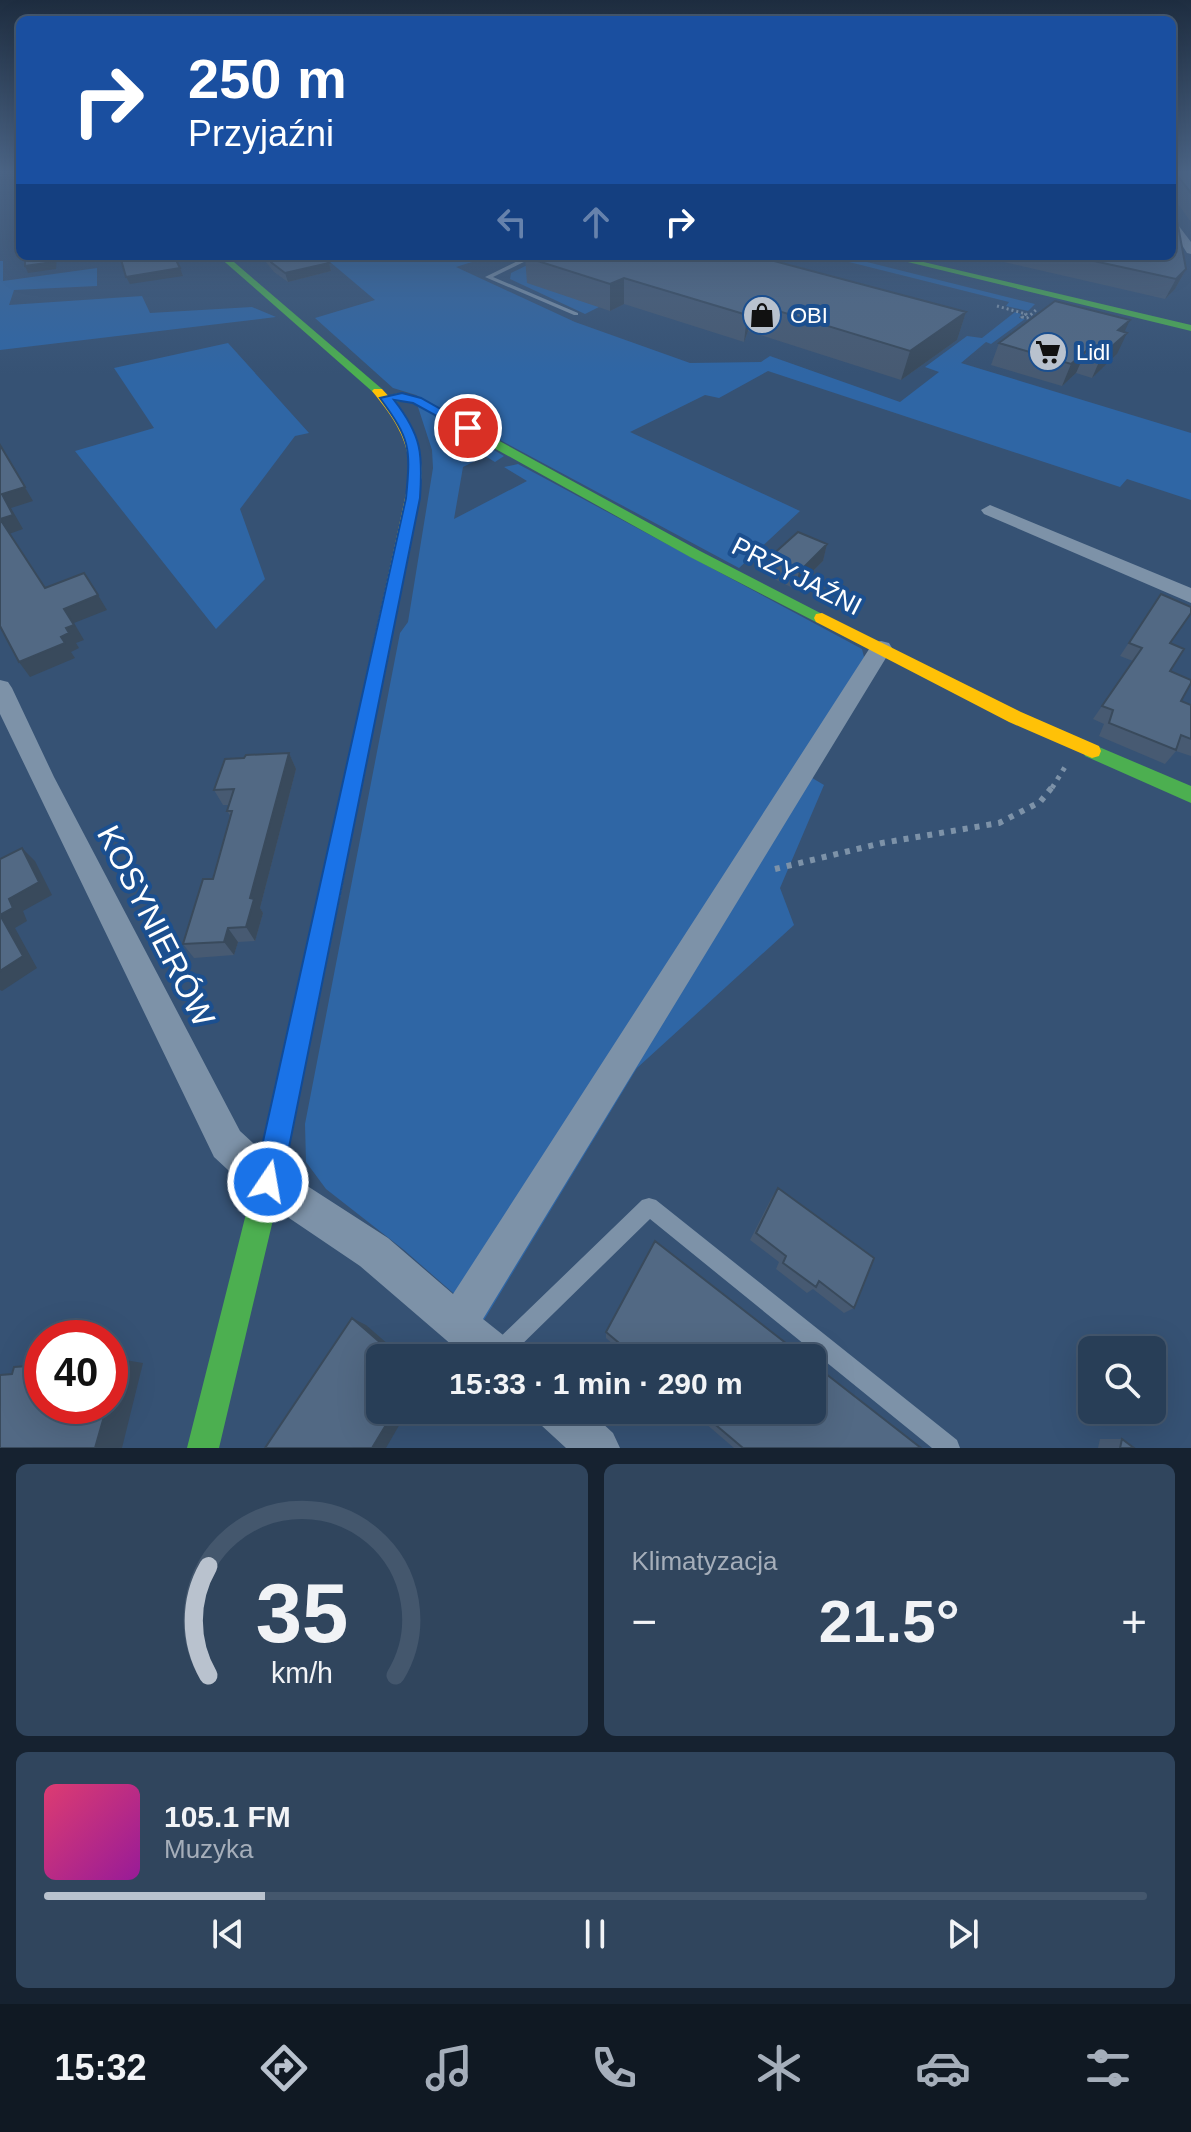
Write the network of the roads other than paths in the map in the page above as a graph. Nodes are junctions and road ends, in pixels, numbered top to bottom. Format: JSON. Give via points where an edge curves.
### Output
{"nodes":[{"id":1,"x":227,"y":260,"type":"edge"},
{"id":2,"x":524,"y":260,"type":"edge"},
{"id":3,"x":903,"y":260,"type":"edge"},
{"id":4,"x":576,"y":314,"type":"dead end"},
{"id":5,"x":1191,"y":328,"type":"edge"},
{"id":6,"x":385,"y":398,"type":"junction"},
{"id":7,"x":990,"y":510,"type":"dead end"},
{"id":8,"x":1191,"y":596,"type":"edge"},
{"id":9,"x":881,"y":648,"type":"junction"},
{"id":10,"x":0,"y":688,"type":"edge"},
{"id":11,"x":1191,"y":795,"type":"edge"},
{"id":12,"x":268,"y":1182,"type":"junction"},
{"id":13,"x":458,"y":1323,"type":"junction"},
{"id":14,"x":481,"y":1344,"type":"edge"},
{"id":15,"x":509,"y":1344,"type":"edge"},
{"id":16,"x":819,"y":1344,"type":"edge"},
{"id":17,"x":826,"y":1350,"type":"edge"},
{"id":18,"x":571,"y":1424,"type":"edge"},
{"id":19,"x":947,"y":1447,"type":"edge"},
{"id":20,"x":203,"y":1448,"type":"edge"},
{"id":21,"x":598,"y":1448,"type":"edge"}],
"edges":[{"from":1,"to":6,"type":"street"},
{"from":2,"to":4,"type":"lane","via":[[488,277]]},
{"from":3,"to":5,"type":"street"},
{"from":6,"to":9,"type":"street","name":"PRZYJAŹNI","via":[[417,400],[695,554]]},
{"from":6,"to":12,"type":"street","via":[[406,423],[413,442],[413,498]]},
{"from":7,"to":8,"type":"street"},
{"from":9,"to":11,"type":"street","name":"PRZYJAŹNI","via":[[1076,745]]},
{"from":9,"to":13,"type":"street"},
{"from":10,"to":12,"type":"street","name":"KOSYNIERÓW","via":[[227,1144]]},
{"from":12,"to":13,"type":"street","name":"KOSYNIERÓW","via":[[374,1252]]},
{"from":12,"to":20,"type":"street"},
{"from":13,"to":14,"type":"street","name":"KOSYNIERÓW"},
{"from":15,"to":16,"type":"lane","via":[[649,1207]]},
{"from":17,"to":19,"type":"lane"},
{"from":18,"to":21,"type":"street"}]}
